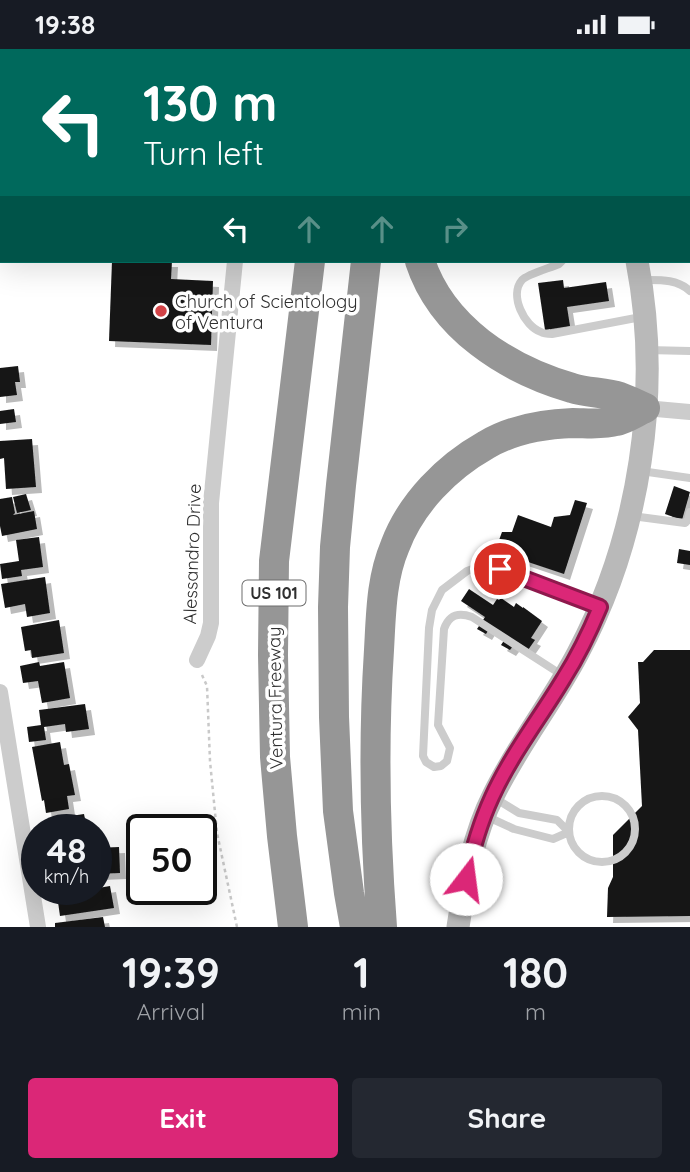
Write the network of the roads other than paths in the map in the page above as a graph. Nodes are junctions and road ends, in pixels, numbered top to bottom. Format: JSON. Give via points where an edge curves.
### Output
{"nodes":[{"id":1,"x":235,"y":263,"type":"edge"},
{"id":2,"x":310,"y":263,"type":"edge"},
{"id":3,"x":366,"y":263,"type":"edge"},
{"id":4,"x":420,"y":263,"type":"edge"},
{"id":5,"x":560,"y":263,"type":"edge"},
{"id":6,"x":639,"y":270,"type":"edge"},
{"id":7,"x":690,"y":291,"type":"edge"},
{"id":8,"x":645,"y":316,"type":"junction"},
{"id":9,"x":647,"y":350,"type":"junction"},
{"id":10,"x":690,"y":351,"type":"edge"},
{"id":11,"x":645,"y":408,"type":"junction"},
{"id":12,"x":690,"y":412,"type":"edge"},
{"id":13,"x":638,"y":470,"type":"junction"},
{"id":14,"x":690,"y":478,"type":"edge"},
{"id":15,"x":690,"y":512,"type":"edge"},
{"id":16,"x":629,"y":516,"type":"junction"},
{"id":17,"x":600,"y":607,"type":"junction"},
{"id":18,"x":197,"y":660,"type":"road end"},
{"id":19,"x":565,"y":677,"type":"junction"},
{"id":20,"x":0,"y":692,"type":"edge"},
{"id":21,"x":489,"y":806,"type":"junction"},
{"id":22,"x":569,"y":832,"type":"junction"},
{"id":23,"x":38,"y":927,"type":"edge"},
{"id":24,"x":293,"y":927,"type":"edge"},
{"id":25,"x":355,"y":927,"type":"edge"},
{"id":26,"x":382,"y":927,"type":"edge"},
{"id":27,"x":458,"y":927,"type":"edge"}],
"edges":[{"from":1,"to":18,"type":"street","name":"Alessandro Drive","via":[[211,503],[211,623]]},
{"from":2,"to":24,"type":"highway","name":"Ventura Freeway","number":"US 101","via":[[274,561],[275,757]]},
{"from":3,"to":25,"type":"highway","via":[[335,547],[333,607],[338,811]]},
{"from":4,"to":11,"type":"highway","via":[[445,308],[485,348],[542,379],[575,390],[618,396]]},
{"from":5,"to":8,"type":"lane","via":[[523,279],[517,289],[522,317],[541,333]]},
{"from":6,"to":7,"type":"lane"},
{"from":6,"to":8,"type":"main road"},
{"from":8,"to":9,"type":"main road"},
{"from":9,"to":10,"type":"lane"},
{"from":9,"to":11,"type":"main road"},
{"from":11,"to":12,"type":"street"},
{"from":11,"to":13,"type":"main road"},
{"from":11,"to":26,"type":"highway","via":[[615,422],[551,425],[517,431],[487,444],[430,489],[409,517],[384,581],[375,708]]},
{"from":13,"to":14,"type":"lane"},
{"from":13,"to":16,"type":"main road"},
{"from":15,"to":16,"type":"lane","via":[[685,523]]},
{"from":16,"to":17,"type":"main road"},
{"from":17,"to":19,"type":"main road"},
{"from":17,"to":19,"type":"lane","via":[[486,564],[467,571],[443,590],[429,628],[426,762],[441,766],[449,754],[438,725],[444,629],[453,616],[472,617]]},
{"from":19,"to":21,"type":"main road"},
{"from":20,"to":23,"type":"street"},
{"from":21,"to":22,"type":"lane","via":[[557,820]]},
{"from":21,"to":22,"type":"lane","via":[[514,828],[553,839]]},
{"from":21,"to":27,"type":"main road","via":[[468,868]]},
{"from":22,"to":22,"type":"lane","via":[[578,852],[596,862],[607,862],[626,853],[635,823],[616,799],[593,797],[575,810]]}]}
